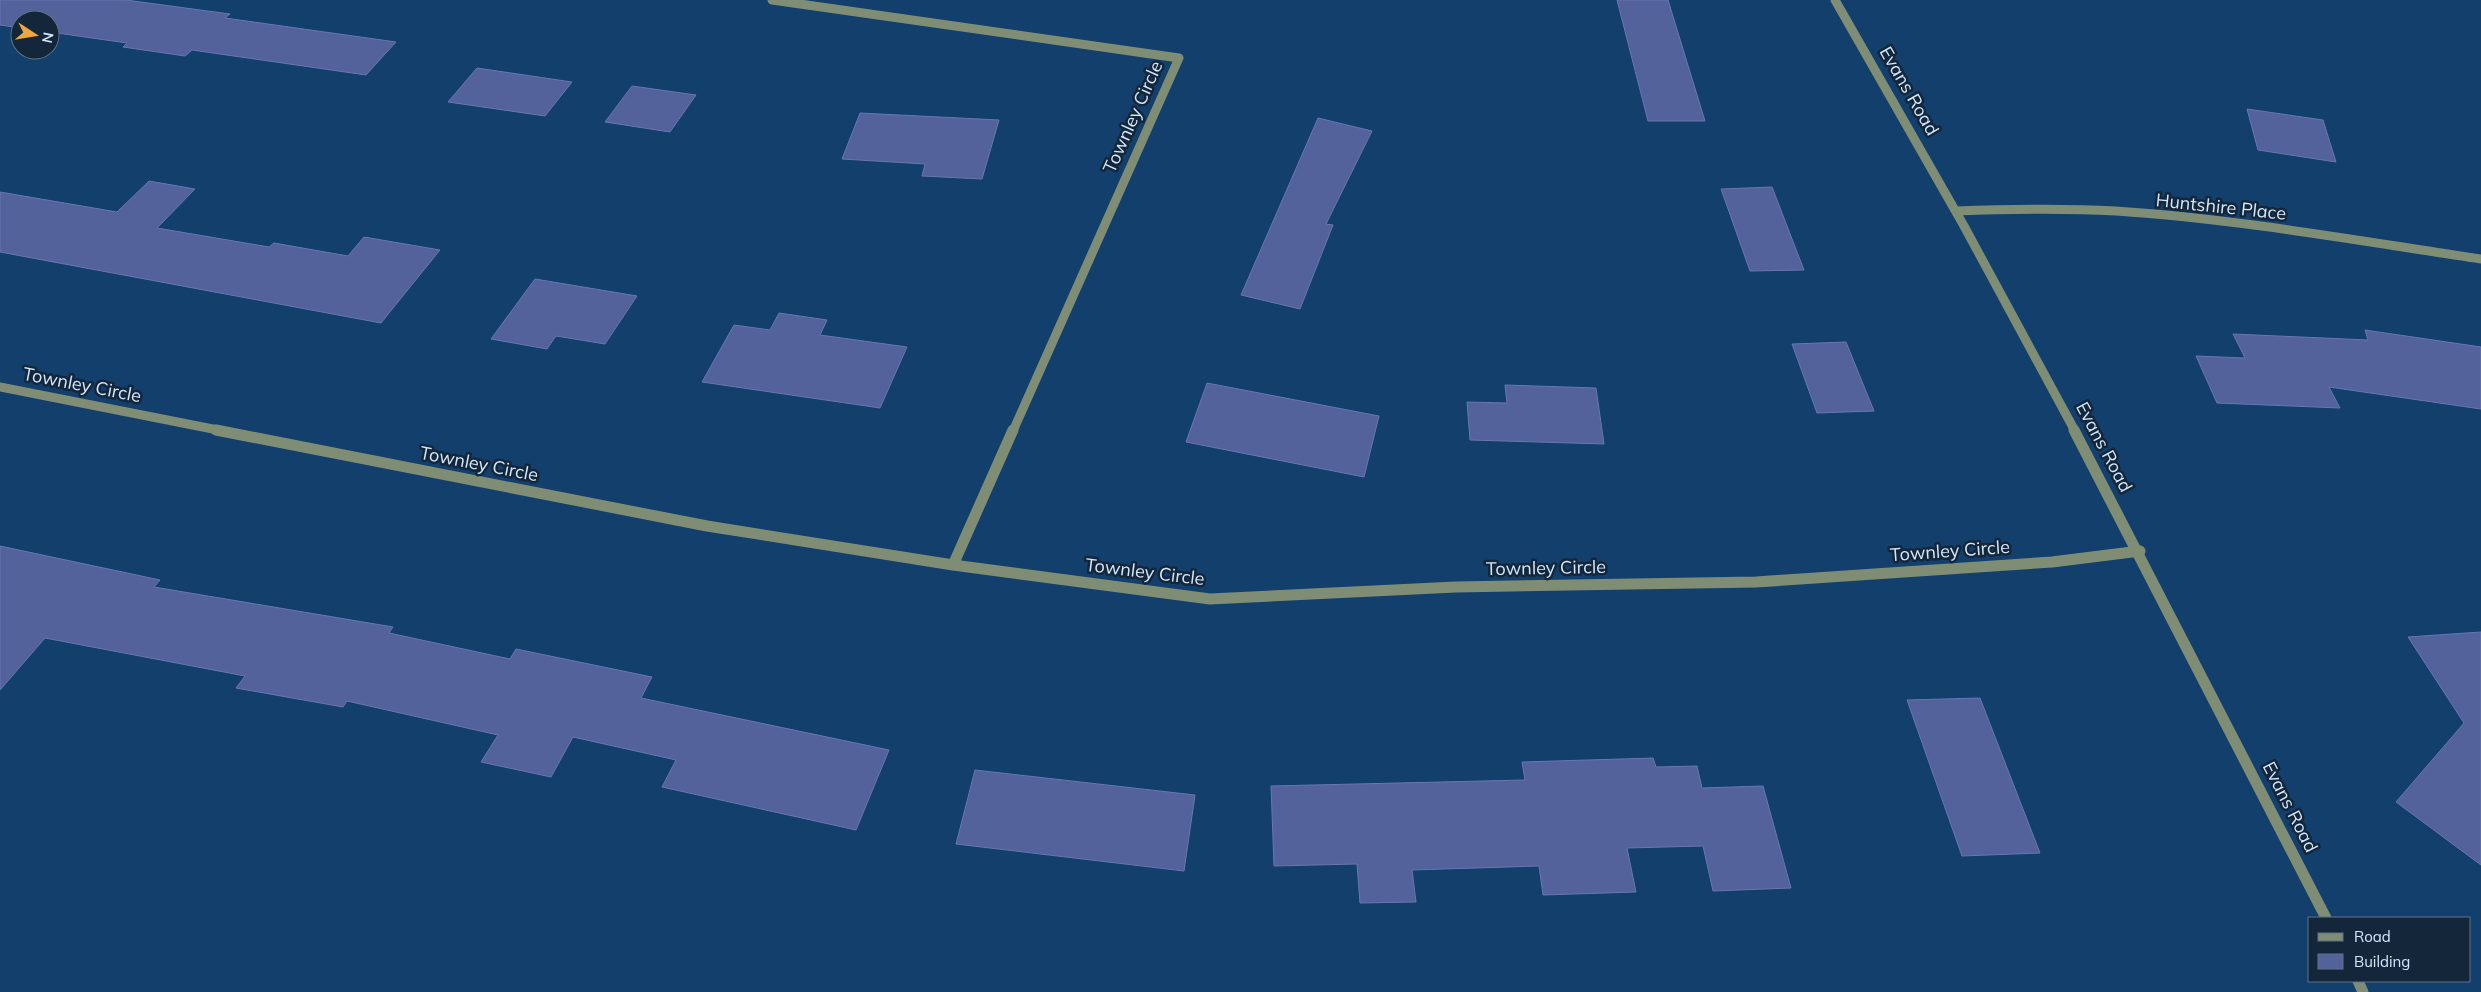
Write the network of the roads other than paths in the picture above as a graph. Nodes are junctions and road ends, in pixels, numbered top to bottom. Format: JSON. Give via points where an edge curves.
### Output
{"nodes":[{"id":1,"x":772,"y":0,"type":"edge"},
{"id":2,"x":1835,"y":0,"type":"edge"},
{"id":3,"x":1956,"y":211,"type":"junction"},
{"id":4,"x":2481,"y":259,"type":"edge"},
{"id":5,"x":1,"y":389,"type":"edge"},
{"id":6,"x":2140,"y":551,"type":"junction"},
{"id":7,"x":954,"y":565,"type":"junction"},
{"id":8,"x":2325,"y":917,"type":"edge"}],
"edges":[{"from":1,"to":7,"type":"street","name":"Townley Circle","via":[[1178,58]]},
{"from":2,"to":3,"type":"street","name":"Evans Road"},
{"from":3,"to":4,"type":"street","name":"Huntshire Place","via":[[2063,209],[2172,217]]},
{"from":3,"to":6,"type":"street","name":"Evans Road"},
{"from":5,"to":7,"type":"street","name":"Townley Circle","via":[[707,526]]},
{"from":6,"to":7,"type":"street","name":"Townley Circle","via":[[2052,562],[1756,582],[1456,588],[1210,598]]},
{"from":6,"to":8,"type":"street","name":"Evans Road"}]}
